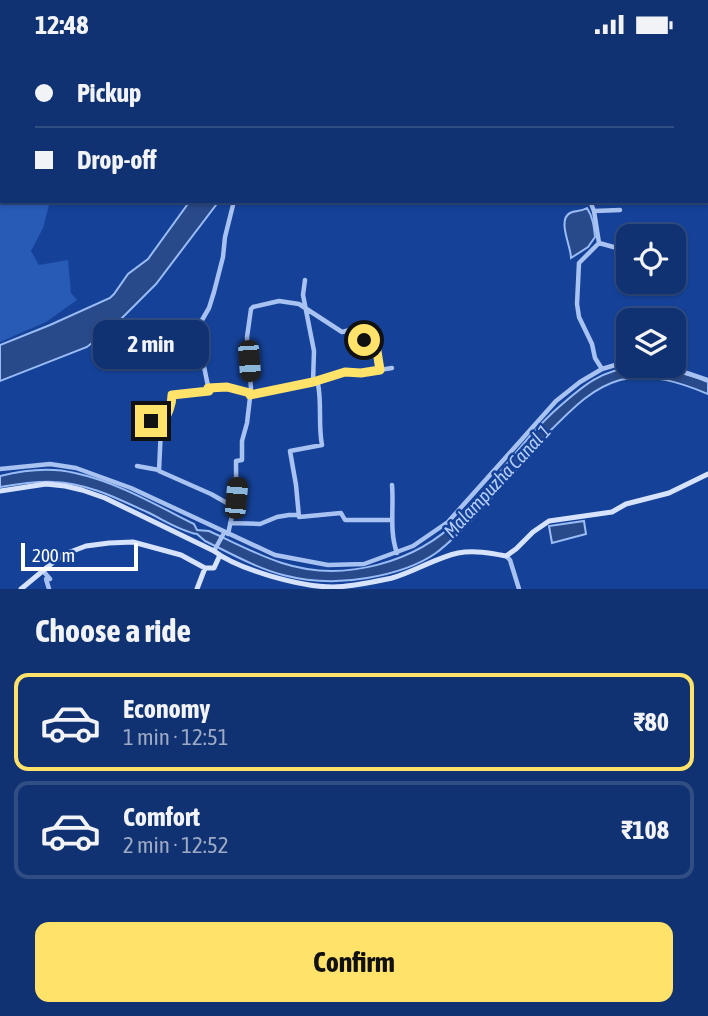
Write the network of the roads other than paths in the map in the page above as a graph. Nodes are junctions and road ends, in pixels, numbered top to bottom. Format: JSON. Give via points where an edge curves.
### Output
{"nodes":[{"id":1,"x":234,"y":203,"type":"edge"},
{"id":2,"x":591,"y":203,"type":"edge"},
{"id":3,"x":620,"y":210,"type":"dead end"},
{"id":4,"x":594,"y":211,"type":"junction"},
{"id":5,"x":598,"y":243,"type":"junction"},
{"id":6,"x":616,"y":248,"type":"edge"},
{"id":7,"x":305,"y":280,"type":"dead end"},
{"id":8,"x":305,"y":307,"type":"junction"},
{"id":9,"x":166,"y":325,"type":"dead end"},
{"id":10,"x":198,"y":327,"type":"junction"},
{"id":11,"x":616,"y":365,"type":"edge"},
{"id":12,"x":392,"y":368,"type":"dead end"},
{"id":13,"x":602,"y":369,"type":"junction"},
{"id":14,"x":380,"y":370,"type":"junction"},
{"id":15,"x":686,"y":373,"type":"edge"},
{"id":16,"x":708,"y":380,"type":"edge"},
{"id":17,"x":313,"y":382,"type":"junction"},
{"id":18,"x":208,"y":388,"type":"junction"},
{"id":19,"x":250,"y":395,"type":"junction"},
{"id":20,"x":144,"y":421,"type":"dead end"},
{"id":21,"x":162,"y":425,"type":"junction"},
{"id":22,"x":137,"y":465,"type":"dead end"},
{"id":23,"x":0,"y":469,"type":"edge"},
{"id":24,"x":159,"y":471,"type":"junction"},
{"id":25,"x":708,"y":474,"type":"edge"},
{"id":26,"x":392,"y":485,"type":"dead end"},
{"id":27,"x":0,"y":491,"type":"edge"},
{"id":28,"x":234,"y":507,"type":"junction"},
{"id":29,"x":299,"y":515,"type":"junction"},
{"id":30,"x":391,"y":520,"type":"junction"},
{"id":31,"x":230,"y":523,"type":"junction"},
{"id":32,"x":226,"y":533,"type":"junction"},
{"id":33,"x":217,"y":553,"type":"junction"},
{"id":34,"x":397,"y":554,"type":"junction"},
{"id":35,"x":506,"y":556,"type":"junction"},
{"id":36,"x":47,"y":567,"type":"junction"},
{"id":37,"x":205,"y":568,"type":"junction"},
{"id":38,"x":21,"y":589,"type":"edge"},
{"id":39,"x":49,"y":589,"type":"edge"},
{"id":40,"x":197,"y":589,"type":"edge"},
{"id":41,"x":519,"y":589,"type":"edge"}],
"edges":[{"from":1,"to":10,"type":"street","via":[[214,292]]},
{"from":2,"to":4,"type":"street"},
{"from":3,"to":4,"type":"street"},
{"from":4,"to":5,"type":"street"},
{"from":5,"to":6,"type":"street"},
{"from":5,"to":13,"type":"street","via":[[579,263],[577,305]]},
{"from":7,"to":8,"type":"street"},
{"from":8,"to":14,"type":"street","via":[[342,332],[358,328],[363,339],[376,345]]},
{"from":8,"to":17,"type":"street","via":[[314,351]]},
{"from":8,"to":19,"type":"street","via":[[279,301],[251,309],[247,337]]},
{"from":9,"to":10,"type":"street"},
{"from":10,"to":18,"type":"street"},
{"from":11,"to":13,"type":"street"},
{"from":12,"to":14,"type":"street"},
{"from":13,"to":34,"type":"street","via":[[556,401],[447,522]]},
{"from":14,"to":17,"type":"street","via":[[345,372]]},
{"from":15,"to":16,"type":"street"},
{"from":17,"to":19,"type":"street"},
{"from":17,"to":29,"type":"street","via":[[319,392],[322,446],[290,451]]},
{"from":18,"to":19,"type":"street","via":[[227,387]]},
{"from":18,"to":21,"type":"street","via":[[201,393],[172,395]]},
{"from":19,"to":28,"type":"street","via":[[241,462],[235,464]]},
{"from":20,"to":21,"type":"street"},
{"from":21,"to":24,"type":"street"},
{"from":22,"to":24,"type":"street"},
{"from":23,"to":32,"type":"street","via":[[50,464],[76,468],[131,488]]},
{"from":24,"to":28,"type":"street"},
{"from":25,"to":35,"type":"street","via":[[612,512],[549,521]]},
{"from":26,"to":30,"type":"street"},
{"from":27,"to":33,"type":"street","via":[[46,484],[82,490]]},
{"from":28,"to":31,"type":"street"},
{"from":29,"to":30,"type":"street","via":[[341,513],[345,520]]},
{"from":29,"to":31,"type":"street","via":[[260,524]]},
{"from":30,"to":34,"type":"street"},
{"from":31,"to":32,"type":"street"},
{"from":32,"to":33,"type":"street"},
{"from":32,"to":34,"type":"street","via":[[275,555],[328,565],[364,564]]},
{"from":33,"to":35,"type":"street","via":[[255,571],[333,587],[394,577],[459,552]]},
{"from":33,"to":37,"type":"street","via":[[214,568]]},
{"from":35,"to":41,"type":"street"},
{"from":36,"to":37,"type":"street","via":[[86,546],[133,542],[181,555]]},
{"from":36,"to":38,"type":"street"},
{"from":36,"to":39,"type":"street"},
{"from":37,"to":40,"type":"street"}]}
